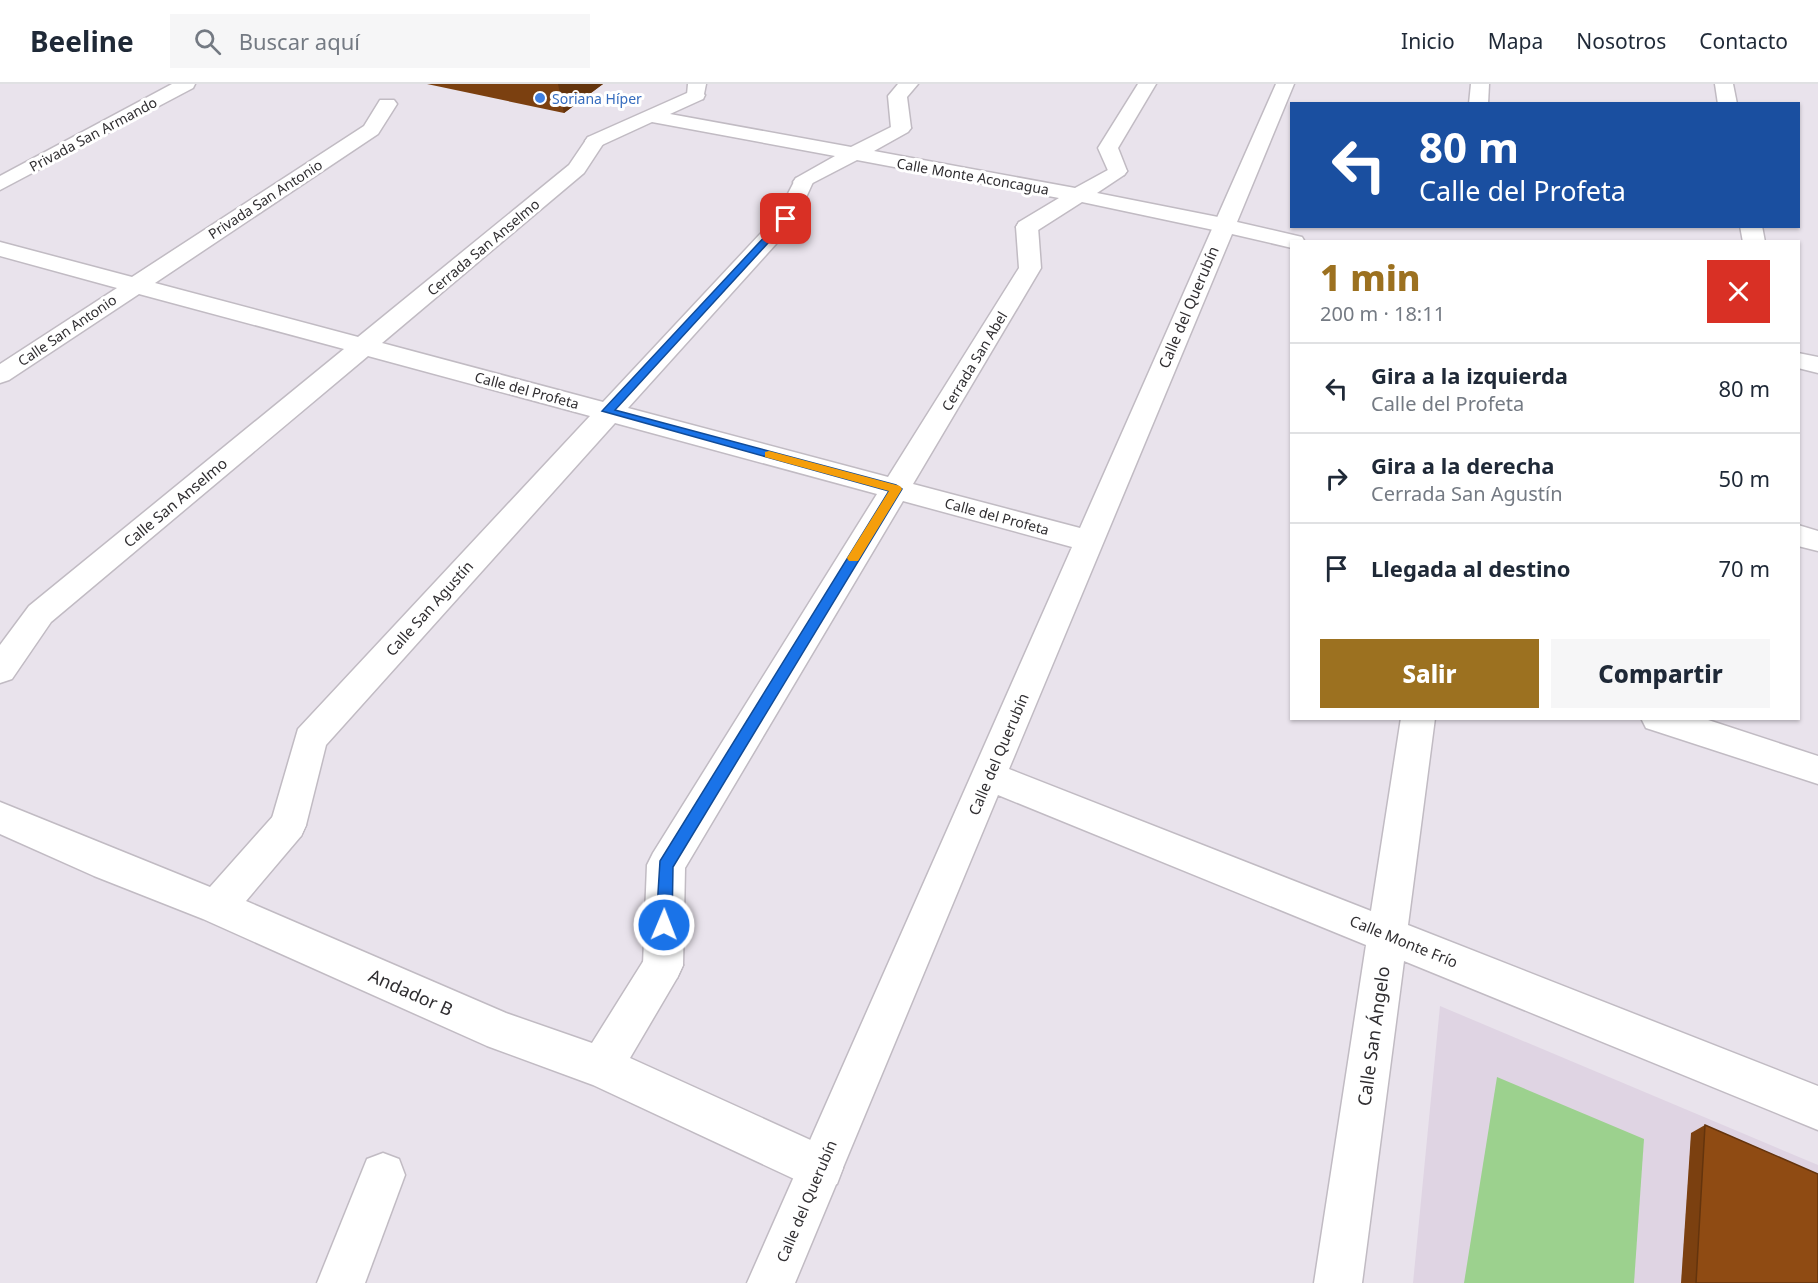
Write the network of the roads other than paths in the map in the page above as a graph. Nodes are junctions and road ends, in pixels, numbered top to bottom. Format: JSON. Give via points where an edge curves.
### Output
{"nodes":[{"id":1,"x":186,"y":84,"type":"edge"},
{"id":2,"x":909,"y":84,"type":"edge"},
{"id":3,"x":1147,"y":84,"type":"edge"},
{"id":4,"x":1285,"y":84,"type":"edge"},
{"id":5,"x":1480,"y":84,"type":"edge"},
{"id":6,"x":1724,"y":84,"type":"edge"},
{"id":7,"x":697,"y":90,"type":"edge"},
{"id":8,"x":1478,"y":102,"type":"edge"},
{"id":9,"x":1728,"y":102,"type":"edge"},
{"id":10,"x":387,"y":104,"type":"dead end"},
{"id":11,"x":650,"y":116,"type":"junction"},
{"id":12,"x":853,"y":154,"type":"junction"},
{"id":13,"x":0,"y":184,"type":"edge"},
{"id":14,"x":1078,"y":195,"type":"junction"},
{"id":15,"x":1223,"y":225,"type":"junction"},
{"id":16,"x":1290,"y":241,"type":"edge"},
{"id":17,"x":0,"y":249,"type":"edge"},
{"id":18,"x":135,"y":285,"type":"junction"},
{"id":19,"x":364,"y":346,"type":"junction"},
{"id":20,"x":1800,"y":360,"type":"edge"},
{"id":21,"x":1818,"y":365,"type":"edge"},
{"id":22,"x":0,"y":375,"type":"edge"},
{"id":23,"x":607,"y":411,"type":"junction"},
{"id":24,"x":896,"y":489,"type":"junction"},
{"id":25,"x":1800,"y":536,"type":"edge"},
{"id":26,"x":1089,"y":540,"type":"junction"},
{"id":27,"x":1818,"y":541,"type":"edge"},
{"id":28,"x":0,"y":670,"type":"edge"},
{"id":29,"x":1418,"y":720,"type":"edge"},
{"id":30,"x":1664,"y":720,"type":"edge"},
{"id":31,"x":1818,"y":770,"type":"edge"},
{"id":32,"x":988,"y":776,"type":"junction"},
{"id":33,"x":0,"y":817,"type":"edge"},
{"id":34,"x":217,"y":908,"type":"junction"},
{"id":35,"x":1388,"y":934,"type":"junction"},
{"id":36,"x":601,"y":1067,"type":"junction"},
{"id":37,"x":1818,"y":1108,"type":"edge"},
{"id":38,"x":821,"y":1168,"type":"junction"},
{"id":39,"x":383,"y":1175,"type":"dead end"},
{"id":40,"x":341,"y":1283,"type":"edge"},
{"id":41,"x":771,"y":1283,"type":"edge"},
{"id":42,"x":1338,"y":1283,"type":"edge"}],
"edges":[{"from":1,"to":13,"type":"street","name":"Privada San Armando"},
{"from":2,"to":12,"type":"street","via":[[897,96],[901,128]]},
{"from":3,"to":14,"type":"street","via":[[1108,148],[1117,171]]},
{"from":4,"to":15,"type":"street","name":"Calle del Querubín"},
{"from":5,"to":8,"type":"street"},
{"from":6,"to":9,"type":"street"},
{"from":7,"to":11,"type":"street"},
{"from":10,"to":18,"type":"street","name":"Privada San Antonio","via":[[371,130]]},
{"from":11,"to":12,"type":"street","name":"Calle Monte Aconcagua"},
{"from":11,"to":19,"type":"street","name":"Cerrada San Anselmo","via":[[595,141],[577,169]]},
{"from":12,"to":14,"type":"street","name":"Calle Monte Aconcagua"},
{"from":12,"to":23,"type":"street","name":"Calle San Agustín","via":[[803,182],[786,219]]},
{"from":14,"to":15,"type":"street","name":"Calle Monte Aconcagua"},
{"from":14,"to":24,"type":"street","name":"Cerrada San Abel","via":[[1027,227],[1030,268]]},
{"from":15,"to":16,"type":"street","name":"Calle Monte Aconcagua"},
{"from":15,"to":26,"type":"street","name":"Calle del Querubín"},
{"from":17,"to":18,"type":"street","name":"Calle del Profeta"},
{"from":18,"to":19,"type":"street","name":"Calle del Profeta"},
{"from":18,"to":22,"type":"street","name":"Calle San Antonio"},
{"from":19,"to":23,"type":"street","name":"Calle del Profeta"},
{"from":19,"to":28,"type":"street","name":"Calle San Anselmo","via":[[40,614]]},
{"from":20,"to":21,"type":"street"},
{"from":23,"to":24,"type":"street","name":"Calle del Profeta"},
{"from":23,"to":34,"type":"street","name":"Calle San Agustín","via":[[310,739],[288,825]]},
{"from":24,"to":26,"type":"street","name":"Calle del Profeta"},
{"from":24,"to":36,"type":"street","name":"Cerrada San Abel","via":[[666,866],[663,965]]},
{"from":25,"to":27,"type":"street"},
{"from":26,"to":32,"type":"street","name":"Calle del Querubín"},
{"from":29,"to":35,"type":"street","name":"Calle San Ángelo"},
{"from":30,"to":31,"type":"street"},
{"from":32,"to":35,"type":"street","name":"Calle Monte Frío"},
{"from":32,"to":38,"type":"street","name":"Calle del Querubín"},
{"from":33,"to":34,"type":"street","name":"Andador B"},
{"from":34,"to":36,"type":"street","name":"Andador B","via":[[502,1032]]},
{"from":35,"to":37,"type":"street","name":"Calle Monte Frío"},
{"from":35,"to":42,"type":"street","name":"Calle San Ángelo"},
{"from":36,"to":38,"type":"street","name":"Andador B"},
{"from":38,"to":41,"type":"street","name":"Calle del Querubín"},
{"from":39,"to":40,"type":"street"}]}
